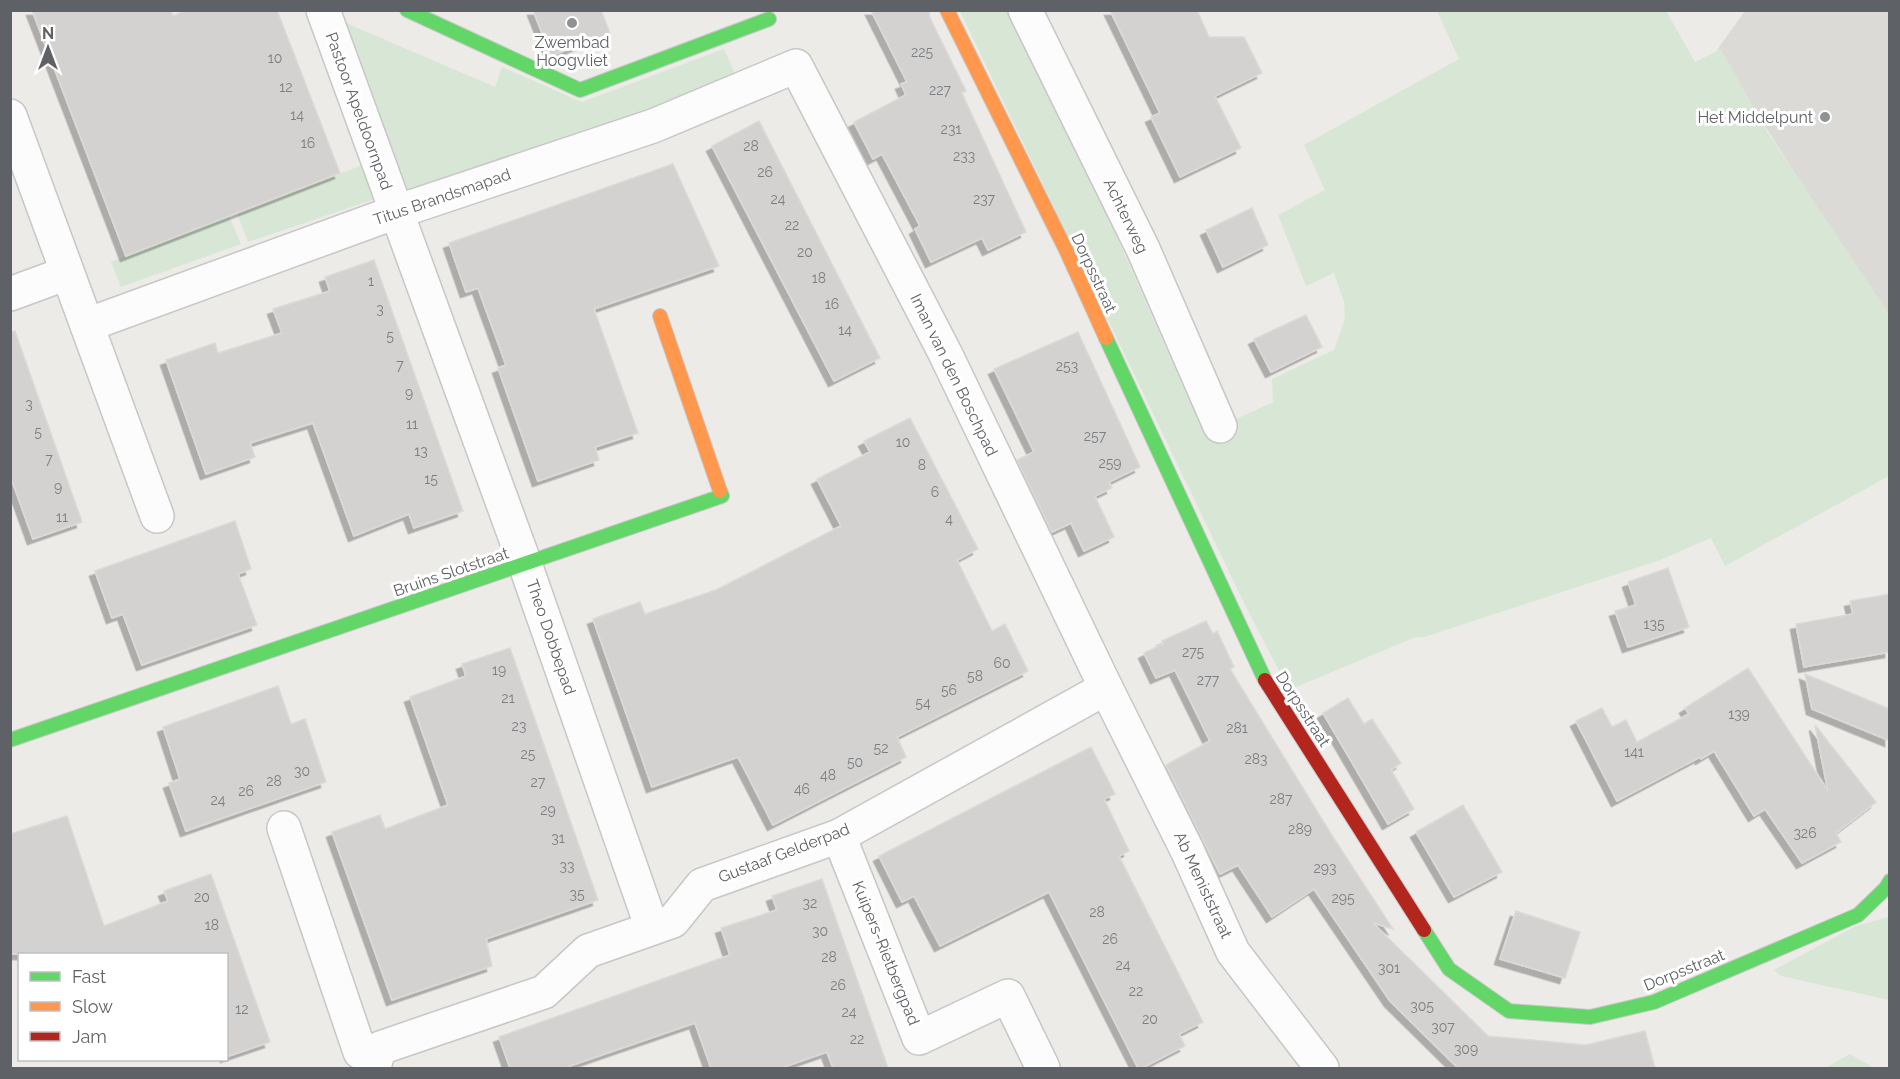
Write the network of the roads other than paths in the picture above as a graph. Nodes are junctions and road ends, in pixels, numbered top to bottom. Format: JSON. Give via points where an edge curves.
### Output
{"nodes":[{"id":1,"x":323,"y":10,"type":"edge"},
{"id":2,"x":407,"y":10,"type":"edge"},
{"id":3,"x":947,"y":10,"type":"edge"},
{"id":4,"x":1024,"y":10,"type":"edge"},
{"id":5,"x":770,"y":19,"type":"dead end"},
{"id":6,"x":796,"y":66,"type":"joint"},
{"id":7,"x":10,"y":116,"type":"edge"},
{"id":8,"x":396,"y":212,"type":"junction"},
{"id":9,"x":67,"y":273,"type":"junction"},
{"id":10,"x":10,"y":294,"type":"edge"},
{"id":11,"x":660,"y":316,"type":"dead end"},
{"id":12,"x":87,"y":326,"type":"junction"},
{"id":13,"x":1220,"y":426,"type":"dead end"},
{"id":14,"x":157,"y":516,"type":"dead end"},
{"id":15,"x":525,"y":564,"type":"junction"},
{"id":16,"x":1106,"y":688,"type":"junction"},
{"id":17,"x":10,"y":740,"type":"edge"},
{"id":18,"x":284,"y":828,"type":"dead end"},
{"id":19,"x":839,"y":836,"type":"junction"},
{"id":20,"x":1890,"y":881,"type":"edge"},
{"id":21,"x":652,"y":928,"type":"junction"},
{"id":22,"x":375,"y":1064,"type":"edge"},
{"id":23,"x":1043,"y":1068,"type":"edge"},
{"id":24,"x":1322,"y":1068,"type":"edge"}],
"edges":[{"from":1,"to":8,"type":"street","name":"Pastoor Apeldoornpad"},
{"from":2,"to":5,"type":"street","via":[[580,90]]},
{"from":3,"to":20,"type":"street","name":"Dorpsstraat","via":[[1067,252],[1260,673],[1449,969],[1509,1011],[1590,1017],[1654,1002],[1858,915]]},
{"from":4,"to":13,"type":"street","name":"Achterweg","via":[[1143,249]]},
{"from":6,"to":8,"type":"street","name":"Titus Brandsmapad","via":[[653,126]]},
{"from":6,"to":16,"type":"street","name":"Iman van den Boschpad","via":[[945,353]]},
{"from":7,"to":9,"type":"street"},
{"from":8,"to":12,"type":"street","name":"Titus Brandsmapad"},
{"from":8,"to":15,"type":"street","name":"Theo Dobbepad"},
{"from":9,"to":10,"type":"street"},
{"from":9,"to":12,"type":"street"},
{"from":11,"to":15,"type":"street","name":"Bruins Slotstraat","via":[[722,496]]},
{"from":12,"to":14,"type":"street"},
{"from":15,"to":17,"type":"street","name":"Bruins Slotstraat"},
{"from":15,"to":21,"type":"street","name":"Theo Dobbepad"},
{"from":16,"to":19,"type":"street","name":"Gustaaf Gelderpad"},
{"from":16,"to":24,"type":"street","name":"Ab Meniststraat","via":[[1233,952]]},
{"from":18,"to":22,"type":"street","name":"Gustaaf Gelderpad","via":[[360,1052]]},
{"from":19,"to":21,"type":"street","name":"Gustaaf Gelderpad","via":[[702,885],[673,921]]},
{"from":19,"to":23,"type":"street","name":"Kuipers-Rietbergpad","via":[[919,1038],[1008,996]]},
{"from":21,"to":22,"type":"street","name":"Gustaaf Gelderpad","via":[[588,951],[544,992],[381,1048]]}]}
